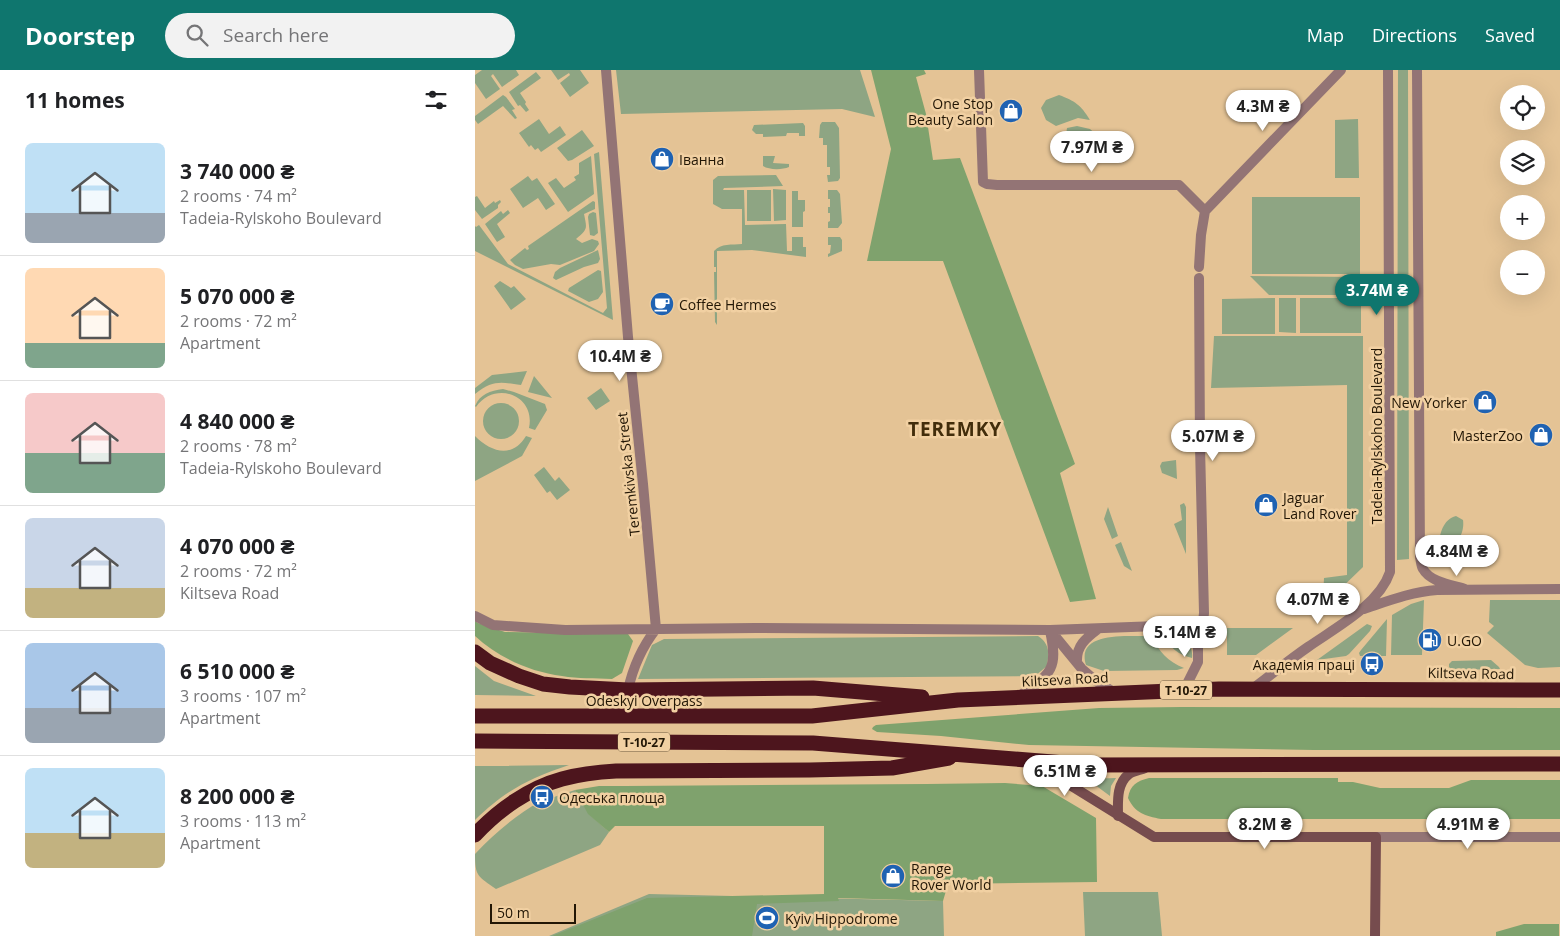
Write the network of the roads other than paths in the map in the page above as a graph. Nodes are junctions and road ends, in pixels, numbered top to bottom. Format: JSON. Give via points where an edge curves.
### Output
{"nodes":[{"id":1,"x":606,"y":70,"type":"edge"},
{"id":2,"x":979,"y":70,"type":"edge"},
{"id":3,"x":1341,"y":70,"type":"edge"},
{"id":4,"x":1388,"y":70,"type":"edge"},
{"id":5,"x":1417,"y":70,"type":"edge"},
{"id":6,"x":1205,"y":211,"type":"junction"},
{"id":7,"x":1465,"y":589,"type":"junction"},
{"id":8,"x":1560,"y":589,"type":"edge"},
{"id":9,"x":1361,"y":610,"type":"junction"},
{"id":10,"x":475,"y":616,"type":"edge"},
{"id":11,"x":1198,"y":628,"type":"junction"},
{"id":12,"x":656,"y":629,"type":"junction"},
{"id":13,"x":1098,"y":629,"type":"junction"},
{"id":14,"x":1050,"y":630,"type":"junction"},
{"id":15,"x":475,"y":652,"type":"edge"},
{"id":16,"x":1077,"y":662,"type":"junction"},
{"id":17,"x":1252,"y":689,"type":"junction"},
{"id":18,"x":628,"y":690,"type":"junction"},
{"id":19,"x":1184,"y":690,"type":"junction"},
{"id":20,"x":1560,"y":690,"type":"edge"},
{"id":21,"x":1115,"y":693,"type":"junction"},
{"id":22,"x":1018,"y":697,"type":"junction"},
{"id":23,"x":958,"y":700,"type":"junction"},
{"id":24,"x":475,"y":716,"type":"edge"},
{"id":25,"x":812,"y":716,"type":"joint"},
{"id":26,"x":475,"y":742,"type":"edge"},
{"id":27,"x":972,"y":754,"type":"junction"},
{"id":28,"x":1021,"y":760,"type":"junction"},
{"id":29,"x":1560,"y":764,"type":"edge"},
{"id":30,"x":1153,"y":765,"type":"junction"},
{"id":31,"x":1118,"y":816,"type":"junction"},
{"id":32,"x":475,"y":835,"type":"edge"},
{"id":33,"x":1377,"y":837,"type":"junction"},
{"id":34,"x":1560,"y":837,"type":"edge"},
{"id":35,"x":1375,"y":936,"type":"edge"}],
"edges":[{"from":1,"to":12,"type":"street","name":"Teremkivska Street"},
{"from":2,"to":6,"type":"street","via":[[983,182],[1179,185]]},
{"from":3,"to":6,"type":"street"},
{"from":4,"to":9,"type":"street","name":"Tadeia-Rylskoho Boulevard","via":[[1390,572],[1383,587]]},
{"from":5,"to":7,"type":"street","via":[[1420,557],[1423,570],[1435,580]]},
{"from":6,"to":11,"type":"street","via":[[1199,273],[1204,613]]},
{"from":7,"to":8,"type":"street"},
{"from":7,"to":9,"type":"street","via":[[1415,592]]},
{"from":9,"to":17,"type":"street"},
{"from":10,"to":12,"type":"street","via":[[493,625],[508,627]]},
{"from":11,"to":13,"type":"street"},
{"from":11,"to":19,"type":"street","via":[[1198,662]]},
{"from":12,"to":14,"type":"street"},
{"from":12,"to":18,"type":"street","via":[[644,643]]},
{"from":13,"to":14,"type":"street"},
{"from":13,"to":16,"type":"street","via":[[1079,646]]},
{"from":14,"to":16,"type":"street"},
{"from":14,"to":22,"type":"street","via":[[1054,650],[1048,673]]},
{"from":15,"to":18,"type":"highway","via":[[489,663],[543,684]]},
{"from":16,"to":21,"type":"street"},
{"from":17,"to":19,"type":"highway","name":"Kiltseva Road","number":"Т-10-27"},
{"from":17,"to":20,"type":"highway","name":"Kiltseva Road","number":"Т-10-27"},
{"from":18,"to":23,"type":"highway","via":[[813,688]]},
{"from":19,"to":21,"type":"highway","name":"Kiltseva Road","number":"Т-10-27"},
{"from":21,"to":22,"type":"highway","name":"Kiltseva Road","number":"Т-10-27"},
{"from":22,"to":23,"type":"highway","name":"Kiltseva Road","number":"Т-10-27"},
{"from":23,"to":25,"type":"highway","name":"Kiltseva Road","number":"Т-10-27"},
{"from":24,"to":25,"type":"highway","name":"Odeskyi Overpass","number":"Т-10-27"},
{"from":26,"to":27,"type":"highway","number":"Т-10-27","via":[[813,742]]},
{"from":27,"to":28,"type":"highway","number":"Т-10-27"},
{"from":27,"to":32,"type":"highway","via":[[892,768],[588,773],[541,787],[507,807]]},
{"from":28,"to":30,"type":"highway","number":"Т-10-27"},
{"from":28,"to":31,"type":"street"},
{"from":29,"to":30,"type":"highway","number":"Т-10-27"},
{"from":30,"to":31,"type":"street","via":[[1129,774],[1120,787]]},
{"from":31,"to":33,"type":"street","via":[[1154,837]]},
{"from":33,"to":34,"type":"street"},
{"from":33,"to":35,"type":"street"}]}
